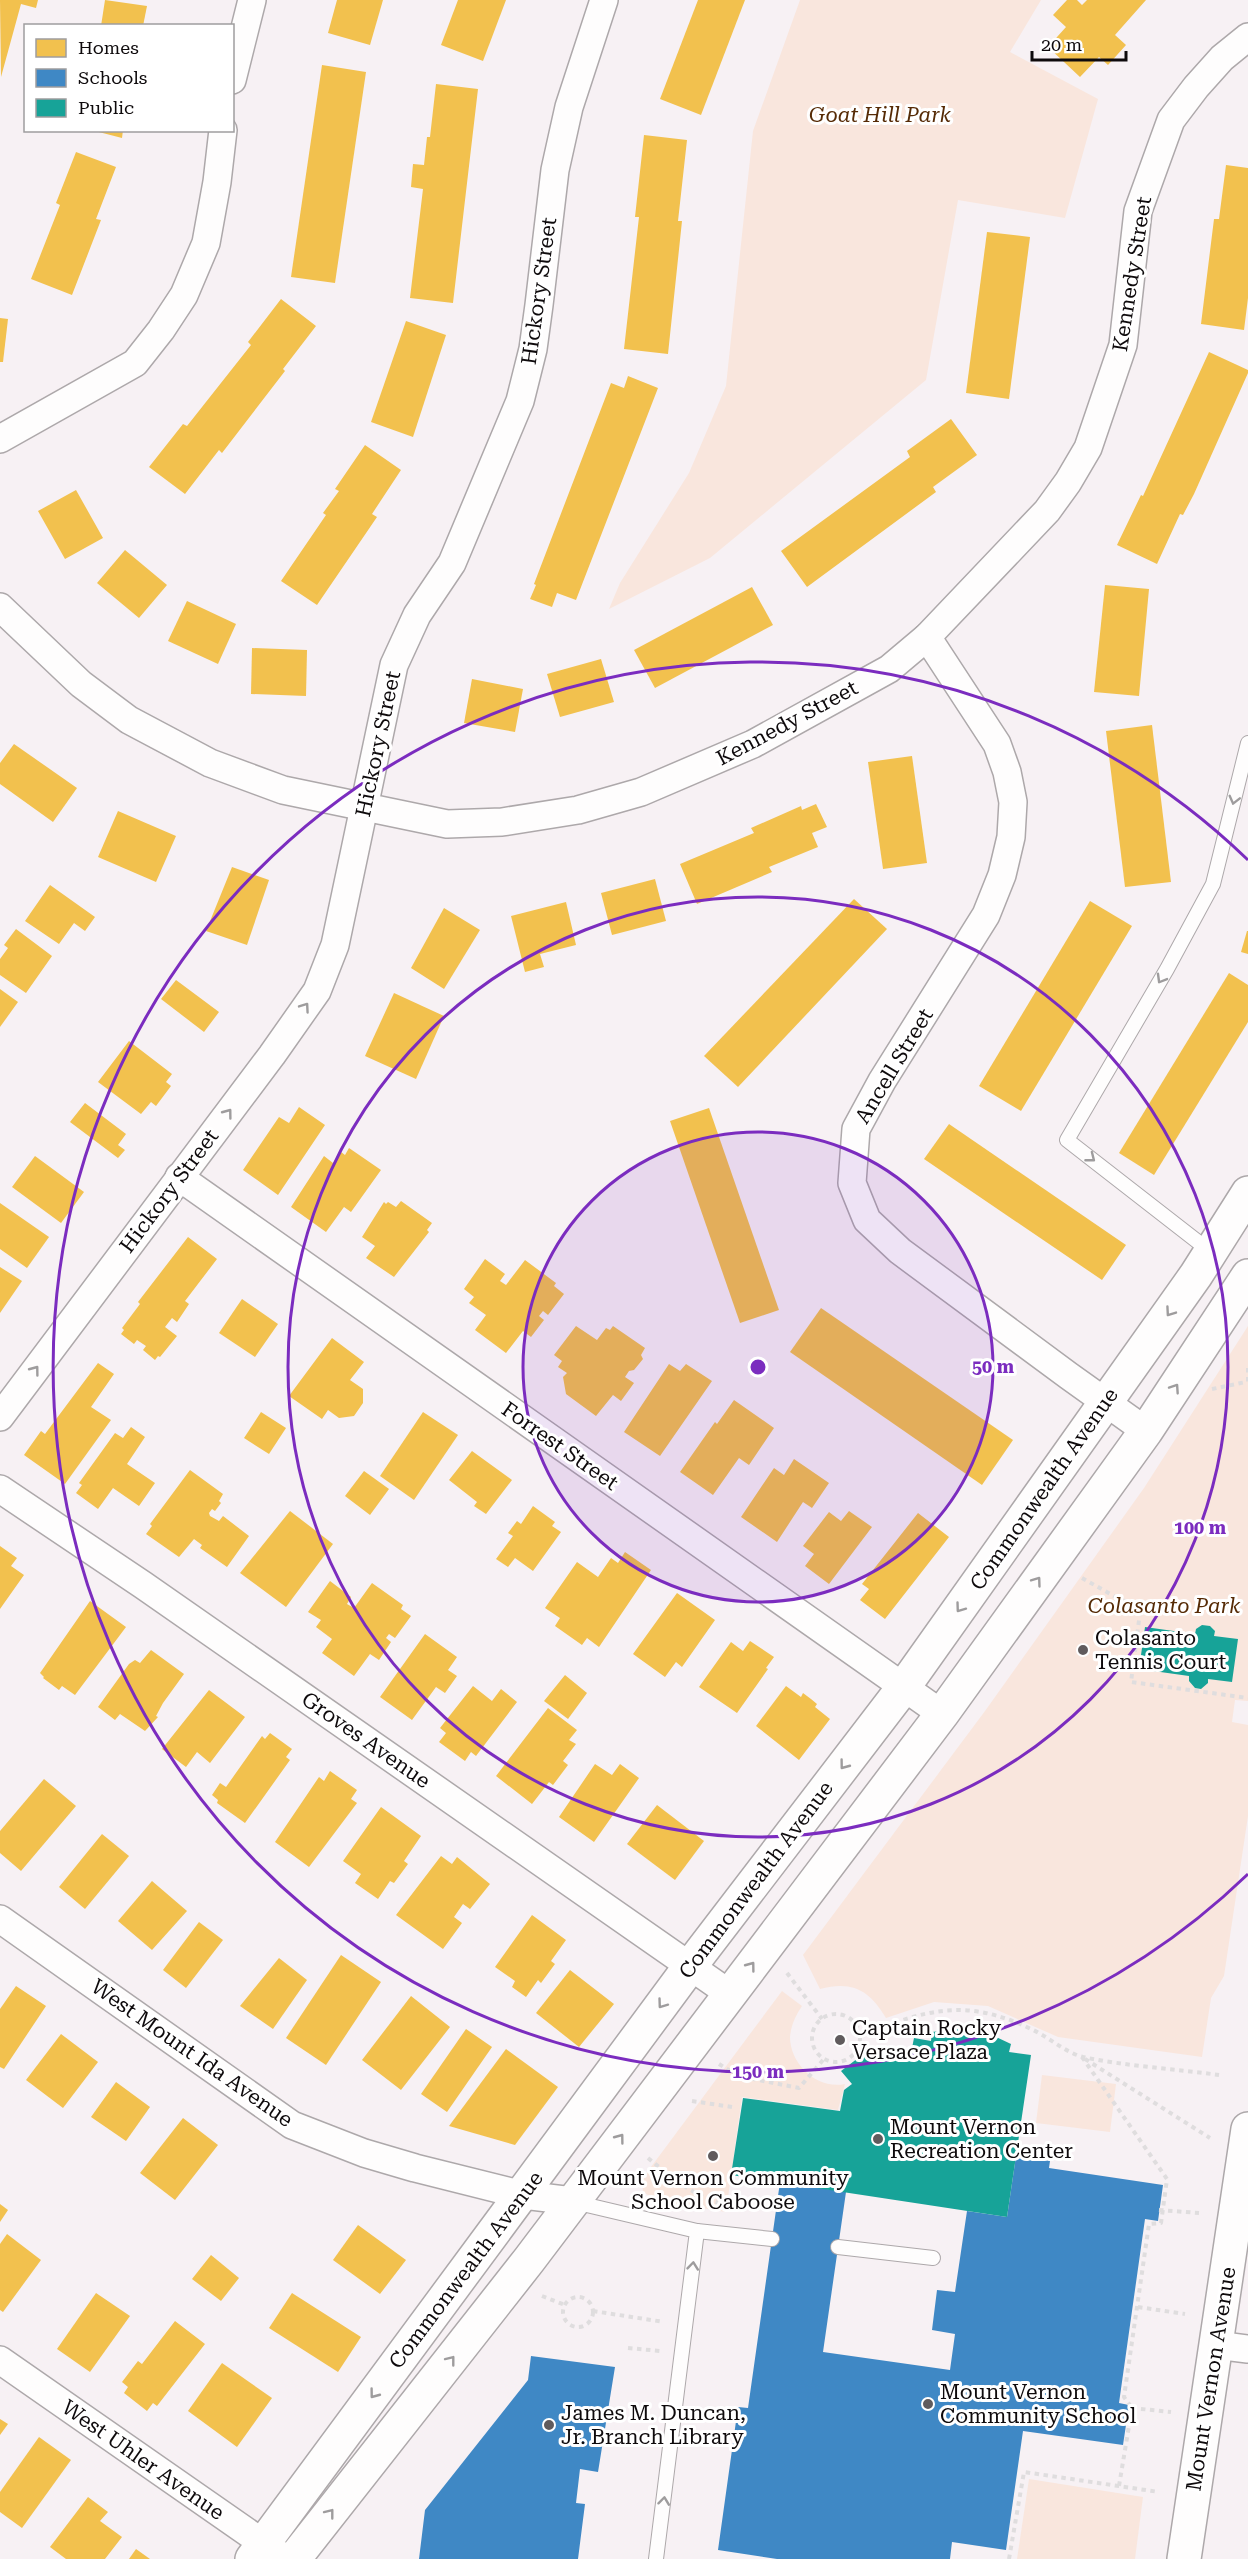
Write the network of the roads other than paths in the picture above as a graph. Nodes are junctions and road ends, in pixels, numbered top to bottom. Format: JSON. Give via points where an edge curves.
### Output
{"nodes":[{"id":1,"x":252,"y":0,"type":"edge"},
{"id":2,"x":604,"y":0,"type":"edge"},
{"id":3,"x":1248,"y":37,"type":"edge"},
{"id":4,"x":234,"y":72,"type":"edge"},
{"id":5,"x":223,"y":132,"type":"edge"},
{"id":6,"x":0,"y":439,"type":"edge"},
{"id":7,"x":0,"y":607,"type":"edge"},
{"id":8,"x":927,"y":637,"type":"junction"},
{"id":9,"x":1248,"y":743,"type":"edge"},
{"id":10,"x":366,"y":808,"type":"junction"},
{"id":11,"x":179,"y":1177,"type":"junction"},
{"id":12,"x":1248,"y":1193,"type":"edge"},
{"id":13,"x":1203,"y":1263,"type":"junction"},
{"id":14,"x":1241,"y":1288,"type":"edge"},
{"id":15,"x":1106,"y":1403,"type":"junction"},
{"id":16,"x":0,"y":1417,"type":"edge"},
{"id":17,"x":1146,"y":1431,"type":"junction"},
{"id":18,"x":0,"y":1490,"type":"edge"},
{"id":19,"x":903,"y":1688,"type":"junction"},
{"id":20,"x":942,"y":1714,"type":"junction"},
{"id":21,"x":0,"y":1919,"type":"edge"},
{"id":22,"x":691,"y":1965,"type":"junction"},
{"id":23,"x":730,"y":1994,"type":"junction"},
{"id":24,"x":1248,"y":2129,"type":"edge"},
{"id":25,"x":523,"y":2195,"type":"junction"},
{"id":26,"x":573,"y":2201,"type":"junction"},
{"id":27,"x":697,"y":2231,"type":"junction"},
{"id":28,"x":772,"y":2239,"type":"dead end"},
{"id":29,"x":838,"y":2247,"type":"dead end"},
{"id":30,"x":933,"y":2258,"type":"dead end"},
{"id":31,"x":1232,"y":2347,"type":"edge"},
{"id":32,"x":0,"y":2360,"type":"edge"},
{"id":33,"x":267,"y":2554,"type":"edge"},
{"id":34,"x":294,"y":2559,"type":"edge"},
{"id":35,"x":656,"y":2559,"type":"edge"},
{"id":36,"x":1184,"y":2559,"type":"edge"}],
"edges":[{"from":1,"to":4,"type":"street"},
{"from":2,"to":10,"type":"street","name":"Hickory Street","via":[[569,107],[555,170],[539,305],[520,401],[452,563],[417,615],[394,665]]},
{"from":3,"to":8,"type":"street","name":"Kennedy Street","via":[[1222,58],[1171,120],[1138,211],[1123,345],[1088,448],[1047,511]]},
{"from":5,"to":6,"type":"street","via":[[206,243],[184,295],[161,330],[135,363]]},
{"from":7,"to":10,"type":"street","name":"Kennedy Street","via":[[81,684],[129,720],[210,763],[282,790]]},
{"from":8,"to":10,"type":"street","name":"Kennedy Street","via":[[889,669],[753,744],[641,792],[578,810],[502,822],[447,825]]},
{"from":8,"to":15,"type":"street","name":"Ancell Street","via":[[997,744],[1013,802],[1011,837],[1002,875],[986,915],[882,1081],[856,1130],[852,1183],[867,1220],[900,1251]]},
{"from":9,"to":13,"type":"lane","one_way":true,"via":[[1214,884],[1067,1140]]},
{"from":11,"to":10,"type":"street","name":"Hickory Street","one_way":true,"via":[[317,991],[335,945]]},
{"from":16,"to":11,"type":"street","name":"Hickory Street","one_way":true},
{"from":11,"to":19,"type":"street","name":"Forrest Street"},
{"from":12,"to":13,"type":"street","name":"Commonwealth Avenue"},
{"from":13,"to":14,"type":"street"},
{"from":13,"to":15,"type":"street","name":"Commonwealth Avenue","one_way":true},
{"from":17,"to":14,"type":"street","name":"Commonwealth Avenue","one_way":true},
{"from":15,"to":17,"type":"street","name":"Ancell Street"},
{"from":15,"to":19,"type":"street","name":"Commonwealth Avenue","one_way":true},
{"from":20,"to":17,"type":"street","name":"Commonwealth Avenue","one_way":true},
{"from":18,"to":22,"type":"street","name":"Groves Avenue"},
{"from":19,"to":20,"type":"street","name":"Forrest Street"},
{"from":19,"to":22,"type":"street","name":"Commonwealth Avenue","one_way":true},
{"from":23,"to":20,"type":"street","name":"Commonwealth Avenue","one_way":true},
{"from":21,"to":25,"type":"street","name":"West Mount Ida Avenue","via":[[292,2125],[364,2153]]},
{"from":22,"to":23,"type":"street","name":"Groves Avenue"},
{"from":22,"to":25,"type":"street","name":"Commonwealth Avenue","one_way":true},
{"from":26,"to":23,"type":"street","name":"Commonwealth Avenue","one_way":true},
{"from":24,"to":31,"type":"street","name":"Mount Vernon Avenue"},
{"from":25,"to":26,"type":"street","name":"West Mount Ida Avenue"},
{"from":25,"to":33,"type":"street","name":"Commonwealth Avenue","one_way":true},
{"from":26,"to":27,"type":"lane"},
{"from":34,"to":26,"type":"street","name":"Commonwealth Avenue","one_way":true},
{"from":27,"to":28,"type":"lane"},
{"from":35,"to":27,"type":"lane","one_way":true},
{"from":29,"to":30,"type":"lane"},
{"from":31,"to":36,"type":"street","name":"Mount Vernon Avenue"},
{"from":32,"to":33,"type":"street","name":"West Uhler Avenue"}]}
